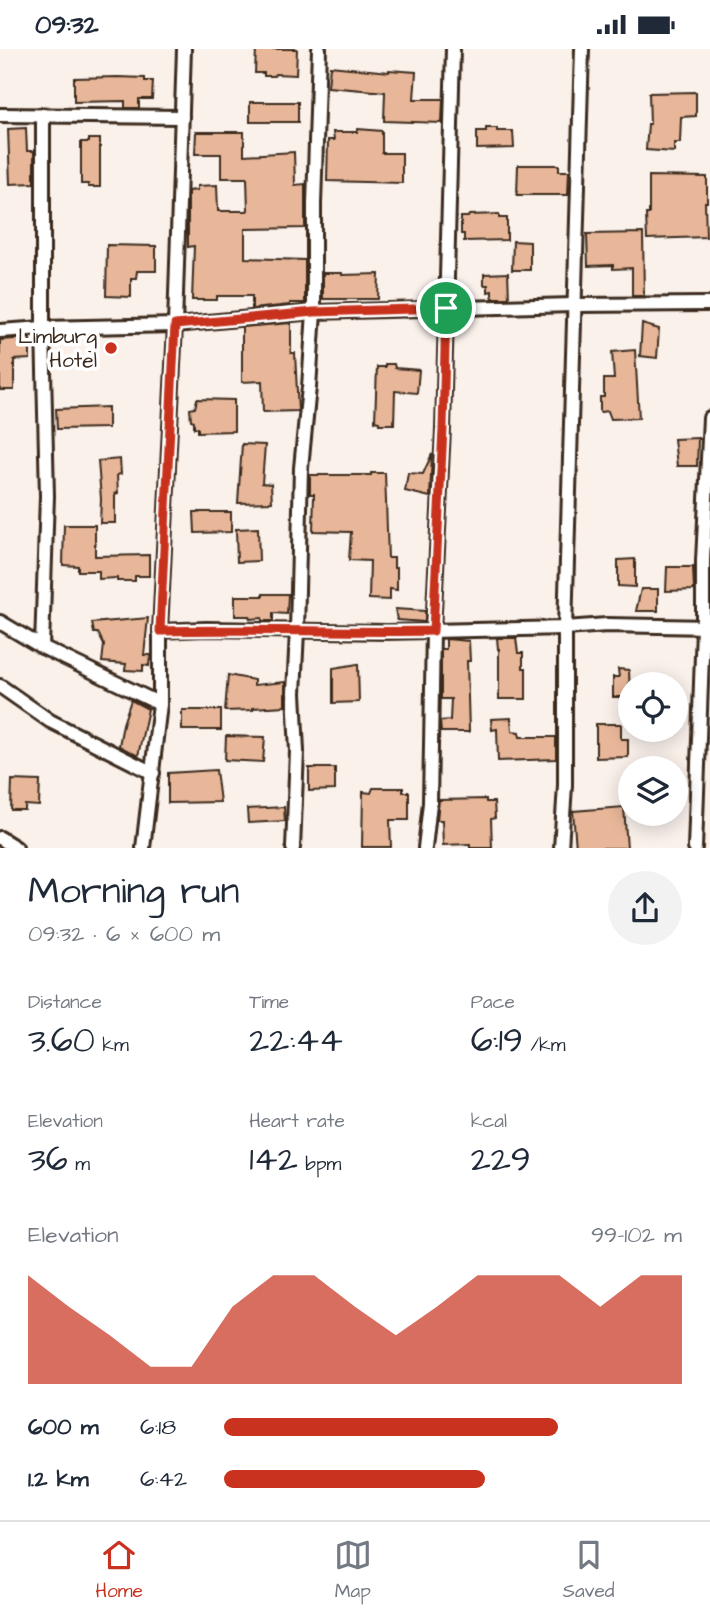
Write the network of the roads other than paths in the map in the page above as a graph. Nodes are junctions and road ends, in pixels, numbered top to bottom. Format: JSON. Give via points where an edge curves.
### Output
{"nodes":[{"id":1,"x":184,"y":49,"type":"edge"},
{"id":2,"x":319,"y":49,"type":"edge"},
{"id":3,"x":453,"y":49,"type":"edge"},
{"id":4,"x":582,"y":49,"type":"edge"},
{"id":5,"x":0,"y":115,"type":"edge"},
{"id":6,"x":43,"y":115,"type":"junction"},
{"id":7,"x":182,"y":117,"type":"junction"},
{"id":8,"x":710,"y":304,"type":"edge"},
{"id":9,"x":573,"y":305,"type":"junction"},
{"id":10,"x":446,"y":308,"type":"junction"},
{"id":11,"x":314,"y":312,"type":"junction"},
{"id":12,"x":175,"y":325,"type":"junction"},
{"id":13,"x":43,"y":328,"type":"junction"},
{"id":14,"x":0,"y":331,"type":"edge"},
{"id":15,"x":710,"y":418,"type":"edge"},
{"id":16,"x":0,"y":622,"type":"edge"},
{"id":17,"x":565,"y":628,"type":"junction"},
{"id":18,"x":707,"y":628,"type":"edge"},
{"id":19,"x":160,"y":631,"type":"junction"},
{"id":20,"x":297,"y":631,"type":"junction"},
{"id":21,"x":433,"y":631,"type":"junction"},
{"id":22,"x":42,"y":647,"type":"junction"},
{"id":23,"x":0,"y":686,"type":"edge"},
{"id":24,"x":160,"y":704,"type":"junction"},
{"id":25,"x":153,"y":773,"type":"junction"},
{"id":26,"x":0,"y":838,"type":"edge"},
{"id":27,"x":16,"y":848,"type":"edge"},
{"id":28,"x":144,"y":848,"type":"edge"},
{"id":29,"x":293,"y":848,"type":"edge"},
{"id":30,"x":425,"y":848,"type":"edge"},
{"id":31,"x":561,"y":848,"type":"edge"},
{"id":32,"x":695,"y":848,"type":"edge"}],
"edges":[{"from":1,"to":7,"type":"street"},
{"from":2,"to":11,"type":"street"},
{"from":3,"to":10,"type":"street"},
{"from":4,"to":9,"type":"street"},
{"from":5,"to":6,"type":"street"},
{"from":6,"to":7,"type":"street"},
{"from":6,"to":13,"type":"street"},
{"from":7,"to":12,"type":"street"},
{"from":8,"to":9,"type":"street"},
{"from":9,"to":10,"type":"street"},
{"from":9,"to":17,"type":"street"},
{"from":10,"to":11,"type":"street"},
{"from":10,"to":21,"type":"street"},
{"from":11,"to":12,"type":"street"},
{"from":11,"to":20,"type":"street","via":[[301,468]]},
{"from":12,"to":13,"type":"street"},
{"from":12,"to":19,"type":"street"},
{"from":13,"to":14,"type":"street"},
{"from":13,"to":22,"type":"street","via":[[47,496]]},
{"from":15,"to":18,"type":"street","via":[[703,561]]},
{"from":16,"to":22,"type":"street"},
{"from":17,"to":18,"type":"street"},
{"from":17,"to":21,"type":"street"},
{"from":17,"to":31,"type":"street"},
{"from":18,"to":32,"type":"street"},
{"from":19,"to":20,"type":"street"},
{"from":19,"to":24,"type":"street"},
{"from":20,"to":21,"type":"street"},
{"from":20,"to":29,"type":"street"},
{"from":21,"to":30,"type":"street"},
{"from":22,"to":24,"type":"street"},
{"from":23,"to":25,"type":"street","via":[[50,721]]},
{"from":24,"to":25,"type":"street"},
{"from":25,"to":28,"type":"street"},
{"from":26,"to":27,"type":"street"}]}
